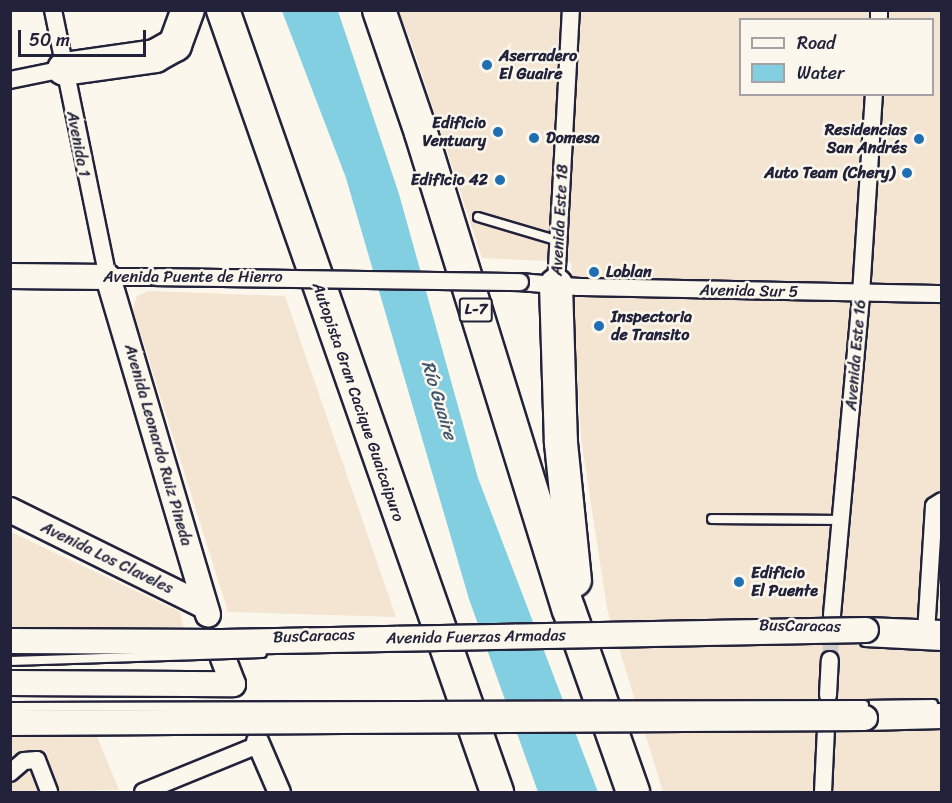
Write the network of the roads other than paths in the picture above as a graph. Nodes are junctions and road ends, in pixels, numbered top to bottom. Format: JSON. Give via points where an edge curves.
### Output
{"nodes":[{"id":1,"x":53,"y":10,"type":"edge"},
{"id":2,"x":188,"y":10,"type":"edge"},
{"id":3,"x":223,"y":10,"type":"edge"},
{"id":4,"x":379,"y":10,"type":"edge"},
{"id":5,"x":571,"y":10,"type":"edge"},
{"id":6,"x":64,"y":69,"type":"junction"},
{"id":7,"x":10,"y":80,"type":"edge"},
{"id":8,"x":874,"y":96,"type":"edge"},
{"id":9,"x":478,"y":217,"type":"dead end"},
{"id":10,"x":559,"y":242,"type":"junction"},
{"id":11,"x":10,"y":276,"type":"edge"},
{"id":12,"x":108,"y":277,"type":"junction"},
{"id":13,"x":556,"y":285,"type":"junction"},
{"id":14,"x":861,"y":294,"type":"junction"},
{"id":15,"x":942,"y":294,"type":"edge"},
{"id":16,"x":942,"y":501,"type":"edge"},
{"id":17,"x":10,"y":510,"type":"edge"},
{"id":18,"x":712,"y":519,"type":"dead end"},
{"id":19,"x":840,"y":520,"type":"junction"},
{"id":20,"x":579,"y":608,"type":"dead end"},
{"id":21,"x":206,"y":610,"type":"joint"},
{"id":22,"x":832,"y":615,"type":"tunnel mouth"},
{"id":23,"x":936,"y":637,"type":"edge"},
{"id":24,"x":10,"y":641,"type":"edge"},
{"id":25,"x":842,"y":642,"type":"dead end"},
{"id":26,"x":314,"y":651,"type":"dead end"},
{"id":27,"x":279,"y":653,"type":"dead end"},
{"id":28,"x":223,"y":658,"type":"dead end"},
{"id":29,"x":830,"y":660,"type":"tunnel mouth"},
{"id":30,"x":10,"y":661,"type":"edge"},
{"id":31,"x":10,"y":683,"type":"edge"},
{"id":32,"x":828,"y":695,"type":"dead end"},
{"id":33,"x":942,"y":704,"type":"edge"},
{"id":34,"x":10,"y":707,"type":"edge"},
{"id":35,"x":864,"y":711,"type":"junction"},
{"id":36,"x":942,"y":716,"type":"edge"},
{"id":37,"x":10,"y":723,"type":"edge"},
{"id":38,"x":826,"y":728,"type":"dead end"},
{"id":39,"x":258,"y":743,"type":"joint"},
{"id":40,"x":10,"y":774,"type":"edge"},
{"id":41,"x":49,"y":792,"type":"edge"},
{"id":42,"x":143,"y":792,"type":"edge"},
{"id":43,"x":279,"y":792,"type":"edge"},
{"id":44,"x":496,"y":792,"type":"edge"},
{"id":45,"x":633,"y":792,"type":"edge"},
{"id":46,"x":823,"y":792,"type":"edge"}],
"edges":[{"from":1,"to":6,"type":"street","name":"Avenida 1"},
{"from":2,"to":6,"type":"highway","via":[[175,45],[155,56]]},
{"from":3,"to":44,"type":"highway","name":"Autopista Gran Cacique Guaicaipuro"},
{"from":4,"to":45,"type":"highway","number":"L-7","via":[[422,133],[573,620]]},
{"from":5,"to":10,"type":"street","name":"Avenida Este 18"},
{"from":6,"to":7,"type":"street"},
{"from":6,"to":12,"type":"street","name":"Avenida 1"},
{"from":8,"to":14,"type":"street","name":"Avenida Este 16"},
{"from":9,"to":10,"type":"lane"},
{"from":10,"to":13,"type":"street","name":"Avenida Este 18"},
{"from":11,"to":12,"type":"main road","name":"Avenida Puente de Hierro"},
{"from":12,"to":13,"type":"street","name":"Avenida Puente de Hierro","bridge":true},
{"from":12,"to":21,"type":"main road","name":"Avenida Leonardo Ruiz Pineda"},
{"from":13,"to":14,"type":"street","name":"Avenida Sur 5"},
{"from":13,"to":20,"type":"highway","via":[[561,442]]},
{"from":14,"to":15,"type":"street","name":"Avenida Sur 5"},
{"from":14,"to":19,"type":"street","name":"Avenida Este 16"},
{"from":16,"to":23,"type":"street","via":[[934,506]]},
{"from":17,"to":21,"type":"main road","name":"Avenida Los Claveles"},
{"from":18,"to":19,"type":"lane"},
{"from":19,"to":22,"type":"street","name":"Avenida Este 16"},
{"from":23,"to":24,"type":"main road","name":"Avenida Fuerzas Armadas","bridge":true},
{"from":25,"to":26,"type":"lane","name":"BusCaracas"},
{"from":27,"to":30,"type":"lane","name":"BusCaracas","bridge":true},
{"from":28,"to":31,"type":"main road","via":[[235,689]]},
{"from":29,"to":32,"type":"street"},
{"from":33,"to":35,"type":"lane"},
{"from":34,"to":35,"type":"lane","bridge":true},
{"from":35,"to":36,"type":"main road"},
{"from":35,"to":37,"type":"main road","bridge":true},
{"from":38,"to":46,"type":"street"},
{"from":39,"to":42,"type":"street"},
{"from":39,"to":43,"type":"street"},
{"from":40,"to":41,"type":"street","via":[[24,761],[37,760]]}]}
